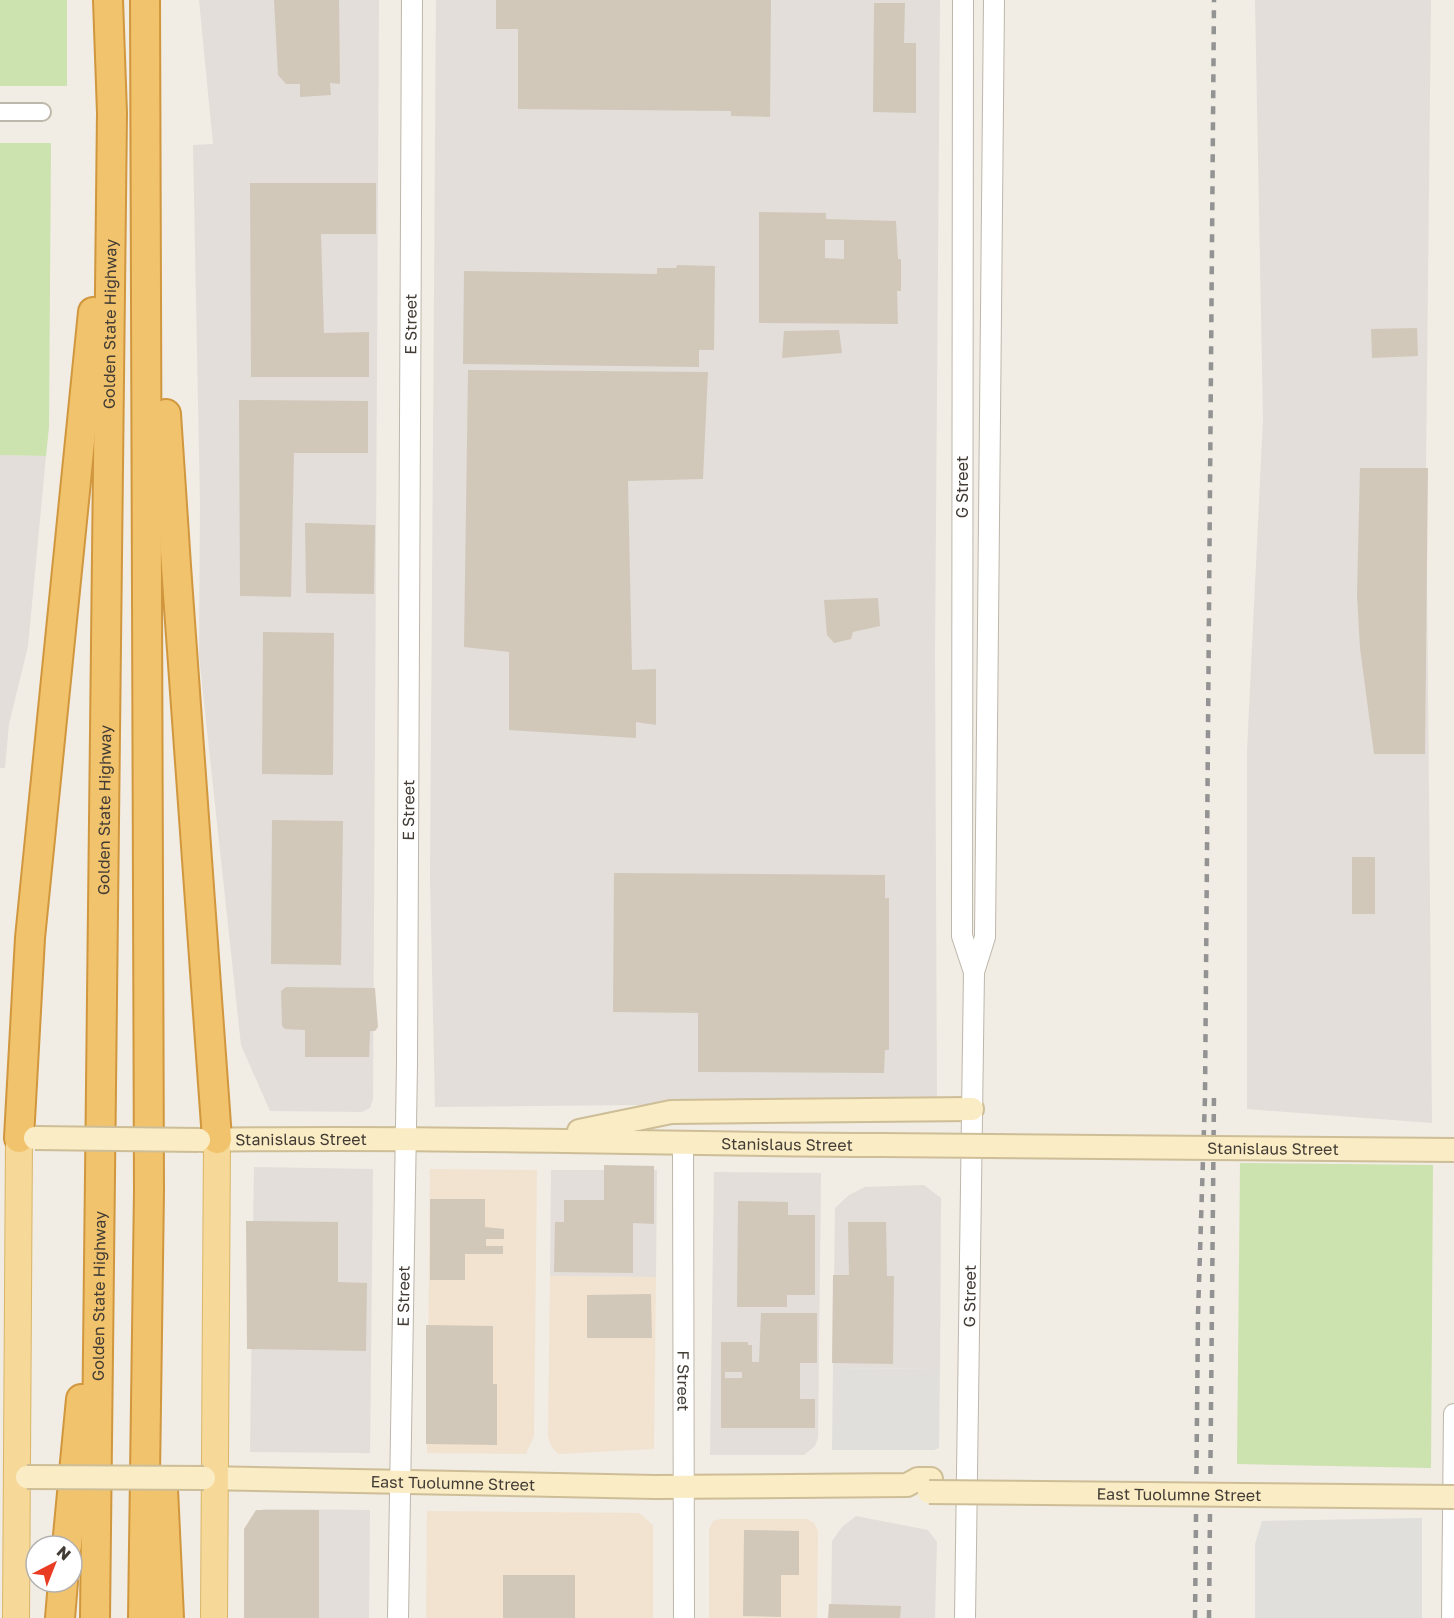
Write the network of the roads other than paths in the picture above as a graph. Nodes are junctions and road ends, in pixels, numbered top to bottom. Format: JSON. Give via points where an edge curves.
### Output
{"nodes":[{"id":1,"x":108,"y":0,"type":"edge"},
{"id":2,"x":146,"y":0,"type":"edge"},
{"id":3,"x":412,"y":0,"type":"edge"},
{"id":4,"x":963,"y":0,"type":"edge"},
{"id":5,"x":994,"y":0,"type":"edge"},
{"id":6,"x":0,"y":112,"type":"edge"},
{"id":7,"x":42,"y":112,"type":"dead end"},
{"id":8,"x":112,"y":113,"type":"junction"},
{"id":9,"x":148,"y":120,"type":"junction"},
{"id":10,"x":974,"y":972,"type":"junction"},
{"id":11,"x":972,"y":1109,"type":"junction"},
{"id":12,"x":405,"y":1137,"type":"junction"},
{"id":13,"x":18,"y":1138,"type":"edge"},
{"id":14,"x":543,"y":1139,"type":"junction"},
{"id":15,"x":208,"y":1140,"type":"junction"},
{"id":16,"x":683,"y":1144,"type":"junction"},
{"id":17,"x":1454,"y":1150,"type":"edge"},
{"id":18,"x":149,"y":1190,"type":"junction"},
{"id":19,"x":99,"y":1203,"type":"junction"},
{"id":20,"x":1454,"y":1414,"type":"edge"},
{"id":21,"x":15,"y":1477,"type":"edge"},
{"id":22,"x":209,"y":1479,"type":"junction"},
{"id":23,"x":399,"y":1482,"type":"junction"},
{"id":24,"x":1454,"y":1484,"type":"edge"},
{"id":25,"x":684,"y":1486,"type":"junction"},
{"id":26,"x":930,"y":1486,"type":"junction"},
{"id":27,"x":1454,"y":1497,"type":"edge"},
{"id":28,"x":68,"y":1534,"type":"edge"},
{"id":29,"x":62,"y":1594,"type":"edge"},
{"id":30,"x":16,"y":1618,"type":"edge"},
{"id":31,"x":60,"y":1618,"type":"edge"},
{"id":32,"x":95,"y":1618,"type":"edge"},
{"id":33,"x":143,"y":1618,"type":"edge"},
{"id":34,"x":169,"y":1618,"type":"edge"},
{"id":35,"x":214,"y":1618,"type":"edge"},
{"id":36,"x":398,"y":1618,"type":"edge"},
{"id":37,"x":684,"y":1618,"type":"edge"},
{"id":38,"x":965,"y":1618,"type":"edge"},
{"id":39,"x":1452,"y":1618,"type":"edge"}],
"edges":[{"from":1,"to":8,"type":"highway","name":"Golden State Highway"},
{"from":2,"to":9,"type":"highway"},
{"from":3,"to":12,"type":"street","name":"E Street"},
{"from":4,"to":10,"type":"street","name":"G Street","via":[[962,936]]},
{"from":5,"to":10,"type":"street","name":"G Street","via":[[985,937]]},
{"from":6,"to":7,"type":"street"},
{"from":8,"to":13,"type":"highway","via":[[30,938]]},
{"from":8,"to":19,"type":"highway","name":"Golden State Highway"},
{"from":9,"to":15,"type":"highway","via":[[173,552],[204,930]]},
{"from":9,"to":18,"type":"highway"},
{"from":10,"to":11,"type":"street","name":"G Street"},
{"from":11,"to":14,"type":"main road","via":[[671,1112]]},
{"from":11,"to":38,"type":"street","name":"G Street"},
{"from":12,"to":14,"type":"main road","name":"Stanislaus Street"},
{"from":12,"to":15,"type":"main road","name":"Stanislaus Street"},
{"from":12,"to":23,"type":"street","name":"E Street"},
{"from":13,"to":15,"type":"main road","name":"Stanislaus Street","bridge":true},
{"from":13,"to":21,"type":"main road"},
{"from":14,"to":16,"type":"main road","name":"Stanislaus Street"},
{"from":15,"to":22,"type":"main road"},
{"from":16,"to":17,"type":"main road","name":"Stanislaus Street","bridge":true},
{"from":16,"to":25,"type":"street","name":"F Street"},
{"from":18,"to":33,"type":"highway"},
{"from":18,"to":34,"type":"highway"},
{"from":19,"to":28,"type":"highway"},
{"from":19,"to":32,"type":"highway","name":"Golden State Highway"},
{"from":20,"to":39,"type":"street"},
{"from":21,"to":22,"type":"main road","name":"East Tuolumne Street","bridge":true},
{"from":21,"to":30,"type":"main road"},
{"from":22,"to":23,"type":"main road","name":"East Tuolumne Street"},
{"from":22,"to":35,"type":"main road"},
{"from":23,"to":25,"type":"main road","name":"East Tuolumne Street"},
{"from":23,"to":36,"type":"street","name":"E Street"},
{"from":24,"to":26,"type":"main road","name":"East Tuolumne Street"},
{"from":25,"to":26,"type":"main road","name":"East Tuolumne Street","via":[[907,1485],[916,1492]]},
{"from":25,"to":37,"type":"street","name":"F Street"},
{"from":26,"to":27,"type":"main road","name":"East Tuolumne Street","bridge":true},
{"from":29,"to":31,"type":"highway"}]}
